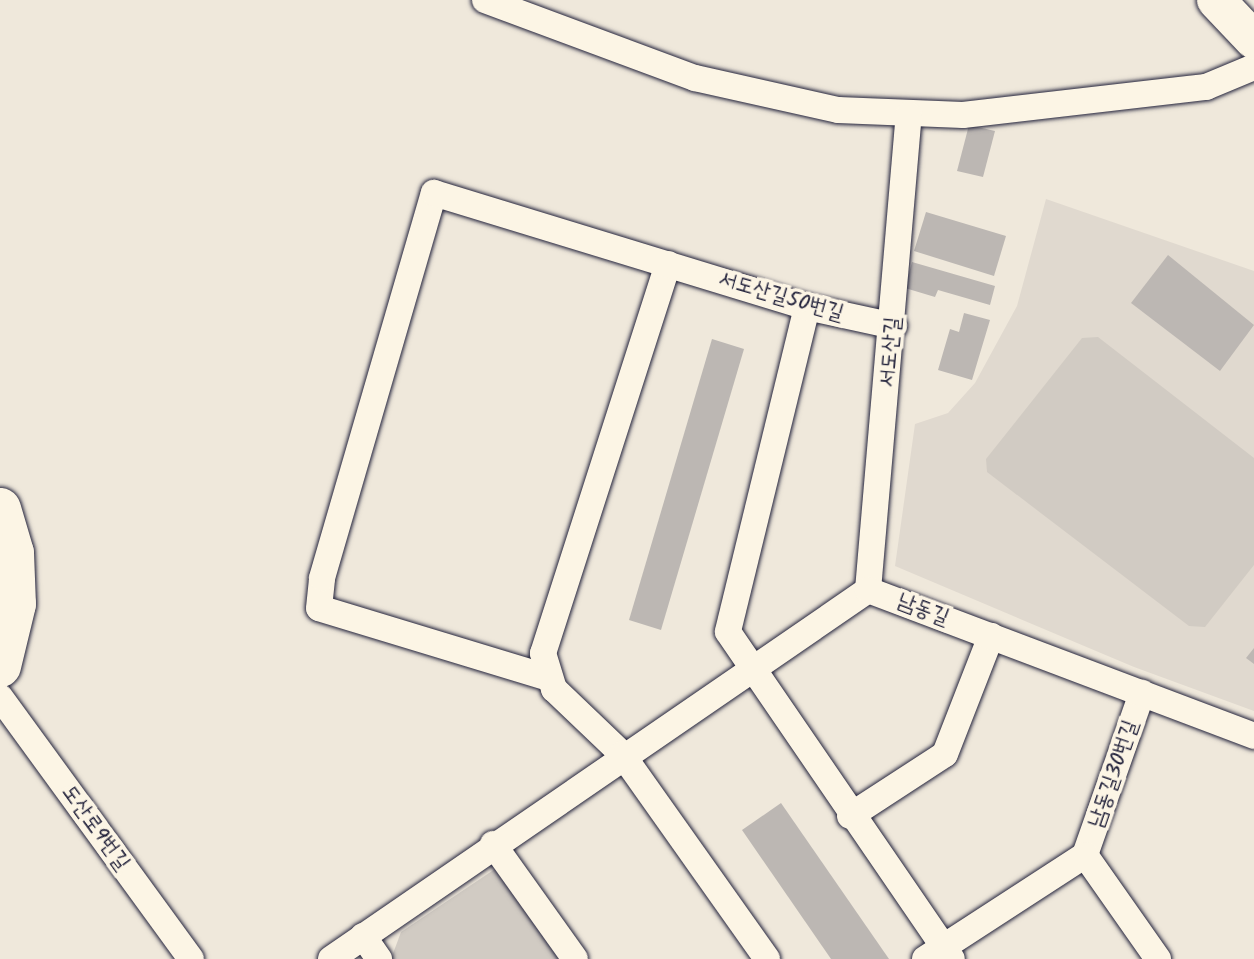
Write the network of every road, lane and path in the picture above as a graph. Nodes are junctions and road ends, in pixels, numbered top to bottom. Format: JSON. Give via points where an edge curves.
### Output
{"nodes":[{"id":1,"x":485,"y":0,"type":"edge"},
{"id":2,"x":1216,"y":0,"type":"edge"},
{"id":3,"x":1254,"y":40,"type":"edge"},
{"id":4,"x":1254,"y":67,"type":"edge"},
{"id":5,"x":909,"y":115,"type":"junction"},
{"id":6,"x":668,"y":264,"type":"junction"},
{"id":7,"x":807,"y":307,"type":"junction"},
{"id":8,"x":894,"y":326,"type":"junction"},
{"id":9,"x":0,"y":509,"type":"edge"},
{"id":10,"x":868,"y":590,"type":"junction"},
{"id":11,"x":991,"y":636,"type":"junction"},
{"id":12,"x":0,"y":666,"type":"edge"},
{"id":13,"x":751,"y":669,"type":"junction"},
{"id":14,"x":549,"y":678,"type":"junction"},
{"id":15,"x":1142,"y":693,"type":"junction"},
{"id":16,"x":0,"y":697,"type":"edge"},
{"id":17,"x":1254,"y":736,"type":"edge"},
{"id":18,"x":622,"y":754,"type":"junction"},
{"id":19,"x":850,"y":816,"type":"junction"},
{"id":20,"x":493,"y":844,"type":"junction"},
{"id":21,"x":1085,"y":855,"type":"junction"},
{"id":22,"x":363,"y":936,"type":"junction"},
{"id":23,"x":940,"y":955,"type":"edge"},
{"id":24,"x":191,"y":959,"type":"edge"},
{"id":25,"x":331,"y":959,"type":"edge"},
{"id":26,"x":379,"y":959,"type":"edge"},
{"id":27,"x":575,"y":959,"type":"edge"},
{"id":28,"x":767,"y":959,"type":"edge"},
{"id":29,"x":1158,"y":959,"type":"edge"}],
"edges":[{"from":1,"to":5,"type":"street","via":[[695,78],[838,110]]},
{"from":2,"to":3,"type":"main road"},
{"from":4,"to":5,"type":"street","via":[[1206,87],[963,115]]},
{"from":5,"to":8,"type":"street","name":"서도산길"},
{"from":6,"to":7,"type":"street","name":"서도산길50번길"},
{"from":6,"to":14,"type":"street","via":[[543,653]]},
{"from":6,"to":14,"type":"street","name":"서도산길50번길","via":[[434,193],[342,507],[319,608]]},
{"from":7,"to":8,"type":"street","name":"서도산길50번길"},
{"from":7,"to":13,"type":"street","via":[[728,632]]},
{"from":8,"to":10,"type":"street","name":"서도산길"},
{"from":9,"to":12,"type":"main road","via":[[13,553],[15,604]]},
{"from":10,"to":11,"type":"street","name":"남동길"},
{"from":10,"to":13,"type":"street","name":"남동길"},
{"from":11,"to":15,"type":"street","name":"남동길"},
{"from":11,"to":19,"type":"street","via":[[945,754]]},
{"from":13,"to":18,"type":"street","name":"남동길"},
{"from":13,"to":19,"type":"street"},
{"from":14,"to":18,"type":"street","via":[[574,712]]},
{"from":15,"to":17,"type":"street","name":"남동길"},
{"from":15,"to":21,"type":"street","name":"남동길30번길"},
{"from":16,"to":24,"type":"street","name":"도산로9번길"},
{"from":18,"to":20,"type":"street","name":"남동길"},
{"from":18,"to":28,"type":"street"},
{"from":19,"to":23,"type":"street"},
{"from":20,"to":22,"type":"street","name":"남동길"},
{"from":20,"to":27,"type":"street"},
{"from":21,"to":23,"type":"street","name":"남동길30번길"},
{"from":21,"to":29,"type":"street","name":"남동길30번길"},
{"from":22,"to":25,"type":"street","name":"남동길"},
{"from":22,"to":26,"type":"street"}]}
